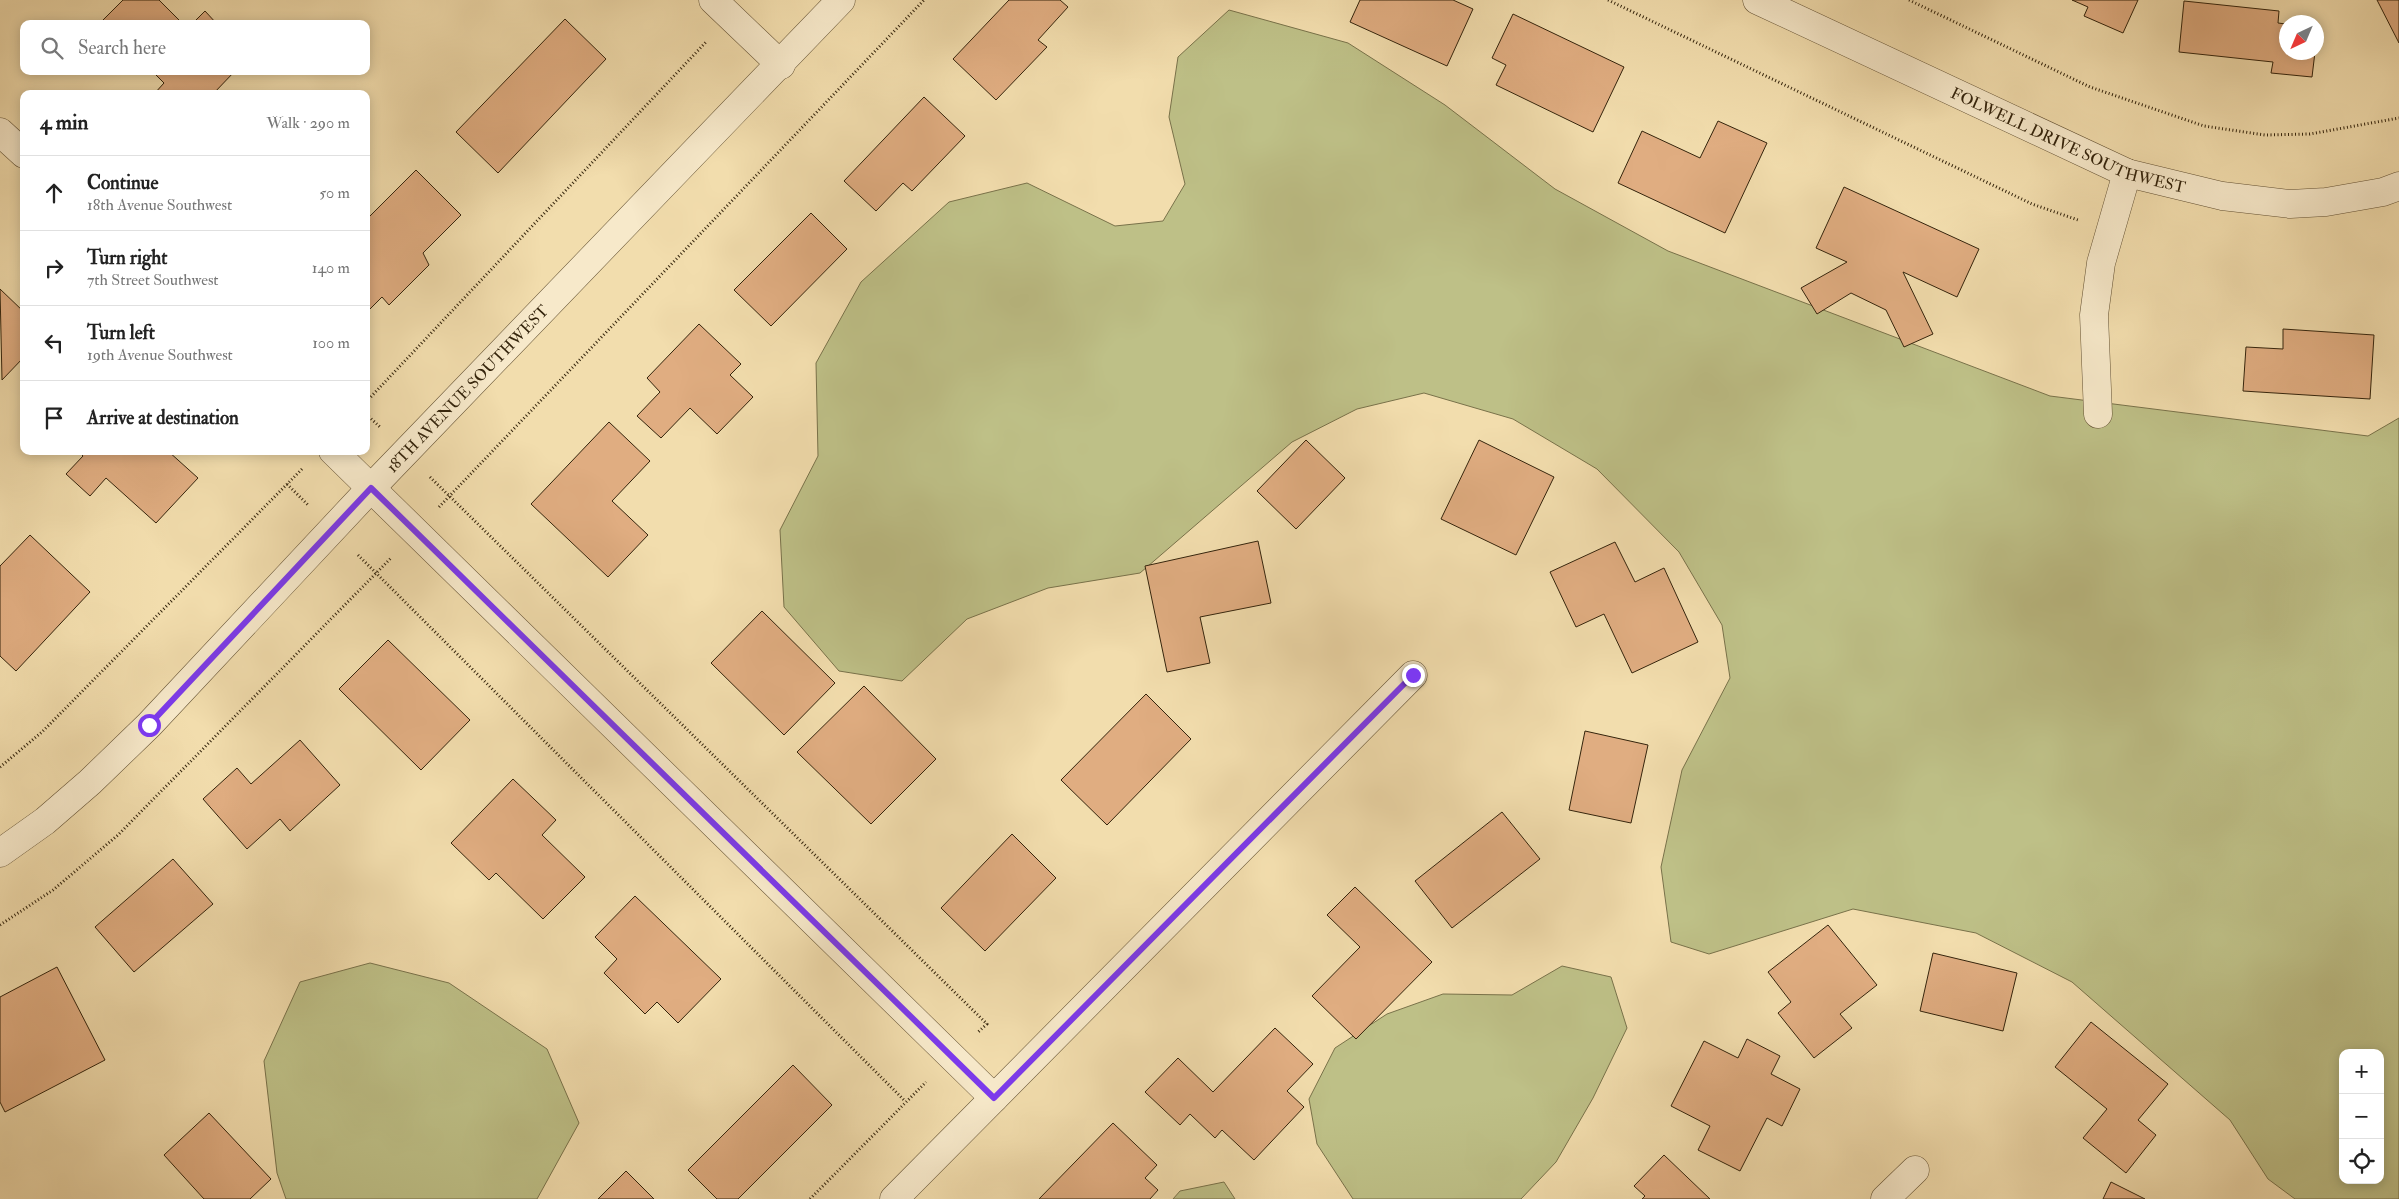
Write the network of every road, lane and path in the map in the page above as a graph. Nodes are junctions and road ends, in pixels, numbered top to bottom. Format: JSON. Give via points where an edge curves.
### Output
{"nodes":[{"id":1,"x":841,"y":0,"type":"edge"},
{"id":2,"x":924,"y":0,"type":"edge"},
{"id":3,"x":1608,"y":0,"type":"edge"},
{"id":4,"x":1757,"y":0,"type":"edge"},
{"id":5,"x":1909,"y":0,"type":"edge"},
{"id":6,"x":722,"y":8,"type":"edge"},
{"id":7,"x":781,"y":65,"type":"junction"},
{"id":8,"x":2399,"y":118,"type":"edge"},
{"id":9,"x":0,"y":132,"type":"edge"},
{"id":10,"x":20,"y":150,"type":"edge"},
{"id":11,"x":2127,"y":173,"type":"junction"},
{"id":12,"x":2399,"y":186,"type":"edge"},
{"id":13,"x":2109,"y":231,"type":"junction"},
{"id":14,"x":370,"y":398,"type":"edge"},
{"id":15,"x":2098,"y":414,"type":"dead end"},
{"id":16,"x":337,"y":455,"type":"edge"},
{"id":17,"x":287,"y":484,"type":"dead end"},
{"id":18,"x":371,"y":488,"type":"junction"},
{"id":19,"x":1413,"y":675,"type":"dead end"},
{"id":20,"x":0,"y":767,"type":"edge"},
{"id":21,"x":0,"y":853,"type":"edge"},
{"id":22,"x":0,"y":925,"type":"edge"},
{"id":23,"x":987,"y":1024,"type":"dead end"},
{"id":24,"x":994,"y":1098,"type":"junction"},
{"id":25,"x":1914,"y":1170,"type":"dead end"},
{"id":26,"x":810,"y":1199,"type":"edge"},
{"id":27,"x":894,"y":1199,"type":"edge"},
{"id":28,"x":1885,"y":1199,"type":"edge"}],
"edges":[{"from":1,"to":7,"type":"street","name":"18TH AVENUE SOUTHWEST"},
{"from":2,"to":23,"type":"path","via":[[449,496]]},
{"from":3,"to":13,"type":"path","via":[[2032,204]]},
{"from":4,"to":11,"type":"street","name":"FOLWELL DRIVE SOUTHWEST"},
{"from":5,"to":8,"type":"path","via":[[2090,87],[2204,126],[2265,135],[2310,134]]},
{"from":6,"to":7,"type":"street"},
{"from":6,"to":14,"type":"path"},
{"from":7,"to":18,"type":"street","name":"18TH AVENUE SOUTHWEST"},
{"from":9,"to":10,"type":"street"},
{"from":11,"to":12,"type":"street","name":"FOLWELL DRIVE SOUTHWEST","via":[[2222,196],[2290,204],[2326,202]]},
{"from":11,"to":13,"type":"street"},
{"from":13,"to":15,"type":"street","via":[[2094,315]]},
{"from":16,"to":18,"type":"street"},
{"from":17,"to":20,"type":"path","via":[[42,732]]},
{"from":18,"to":21,"type":"street","name":"18TH AVENUE SOUTHWEST","via":[[112,761],[45,821]]},
{"from":18,"to":24,"type":"street"},
{"from":19,"to":24,"type":"street"},
{"from":22,"to":26,"type":"path","via":[[53,890],[118,835],[377,574],[905,1101]]},
{"from":24,"to":27,"type":"street"},
{"from":25,"to":28,"type":"street"}]}
